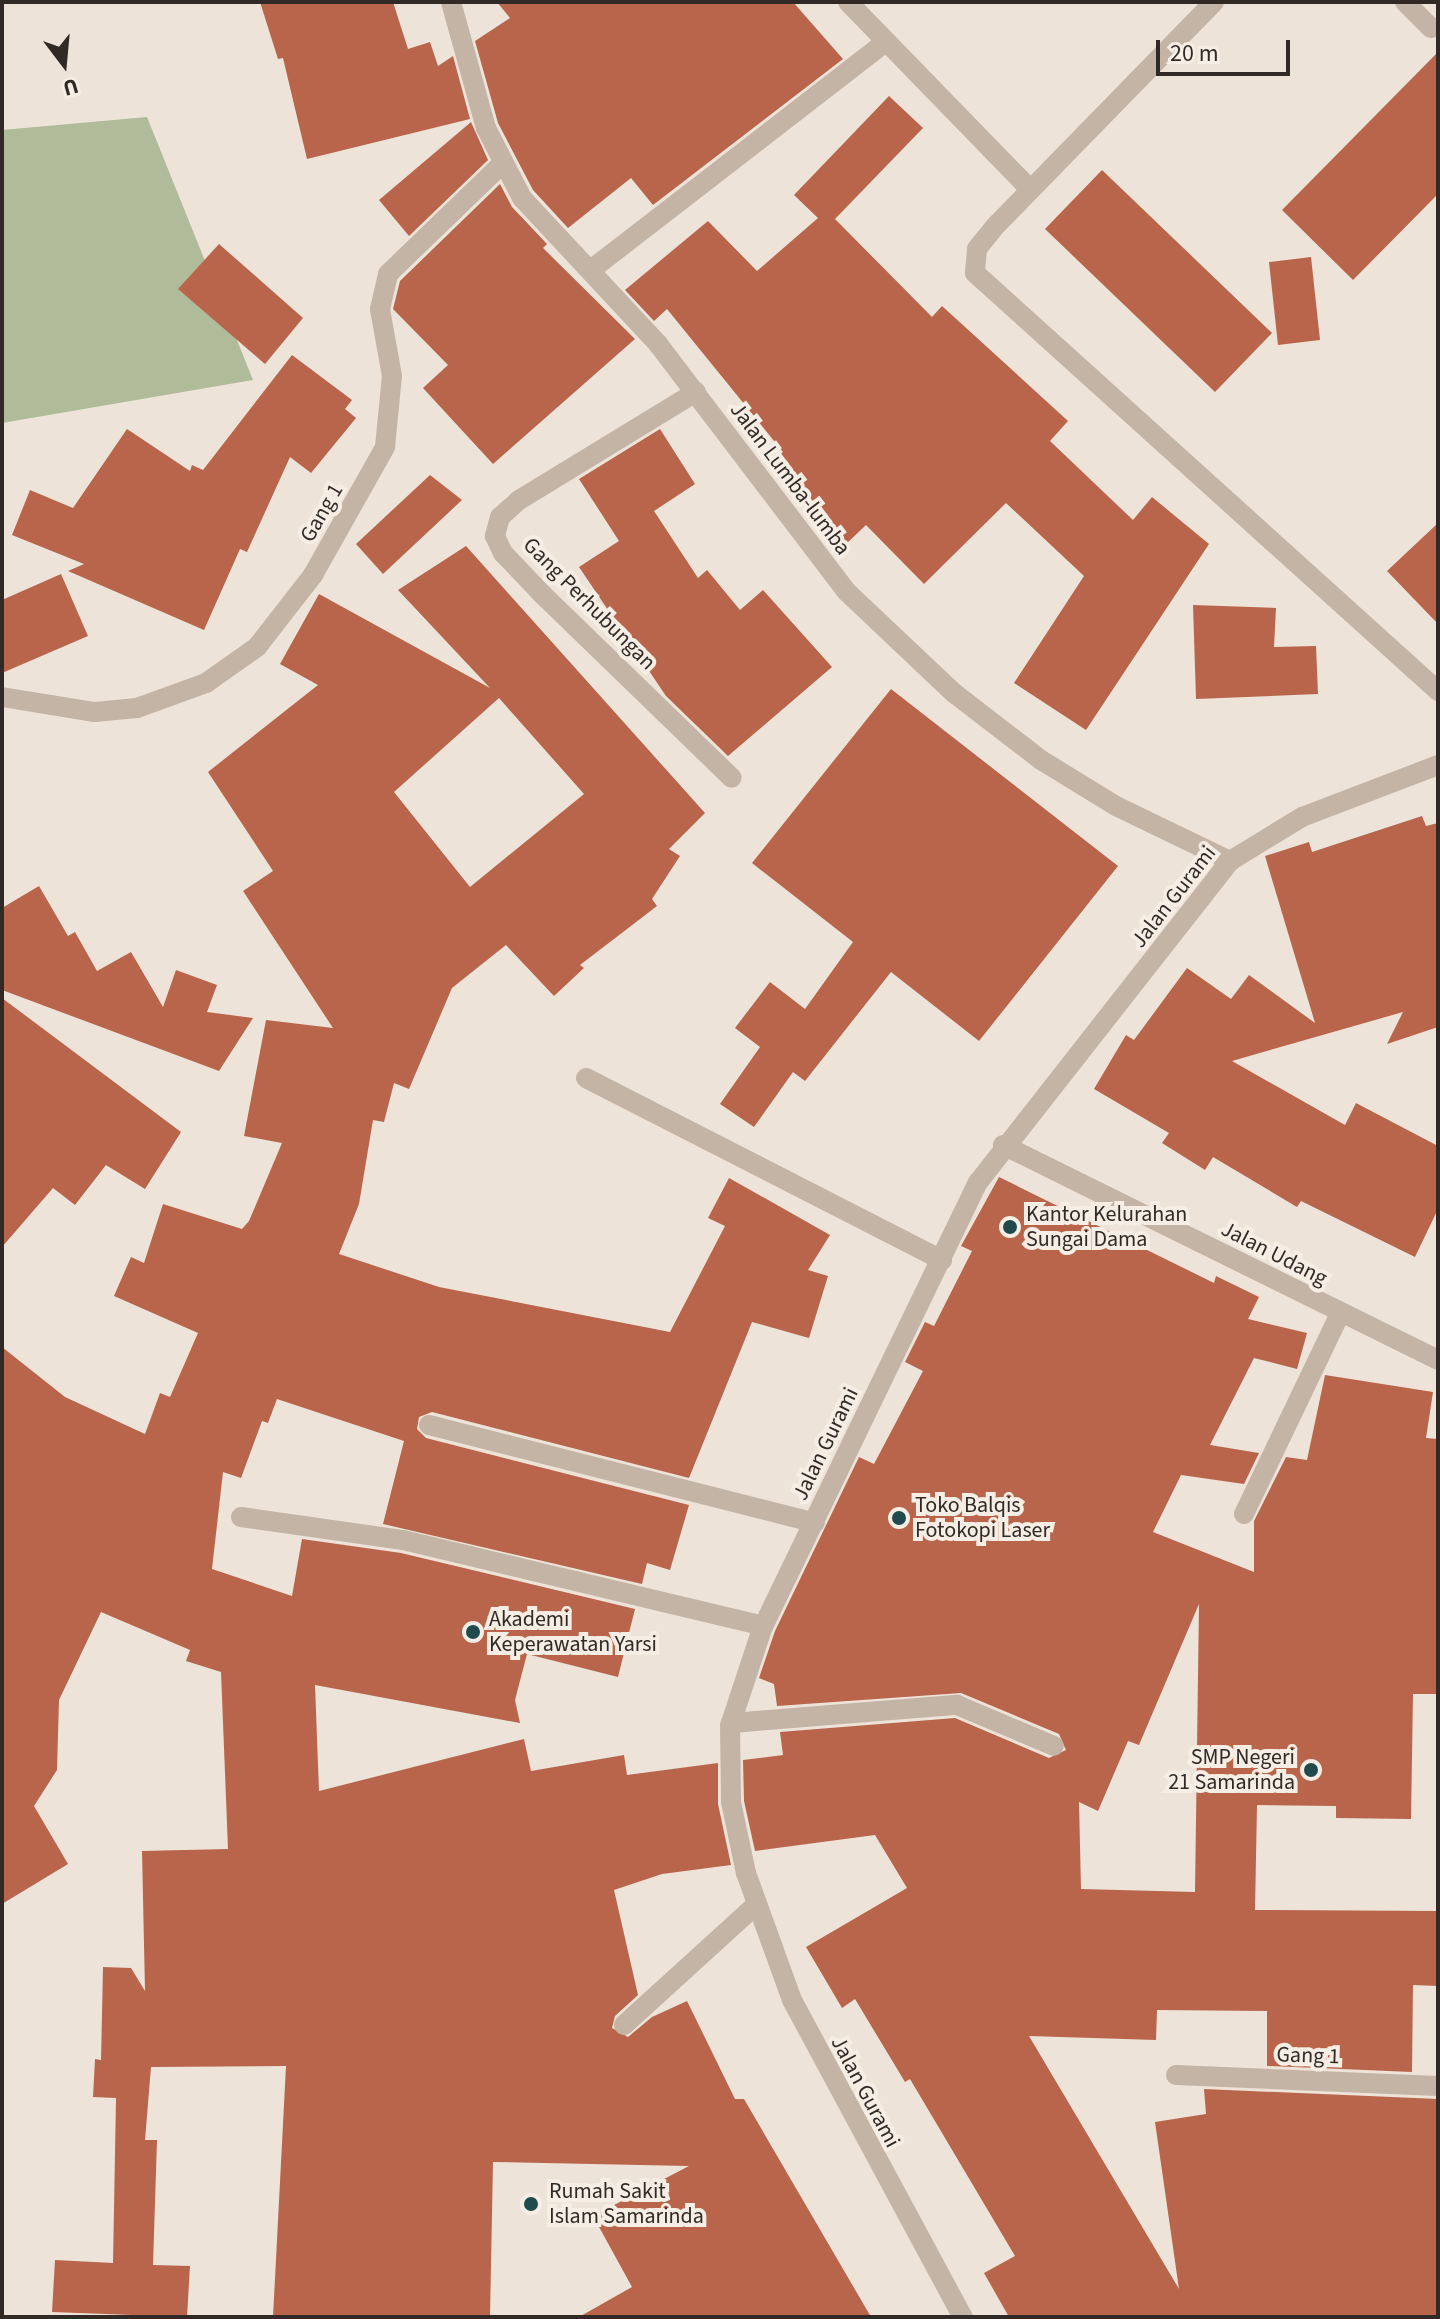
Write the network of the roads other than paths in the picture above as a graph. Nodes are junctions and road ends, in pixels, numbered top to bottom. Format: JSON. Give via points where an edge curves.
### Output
{"nodes":[{"id":1,"x":451,"y":2,"type":"edge"},
{"id":2,"x":848,"y":2,"type":"edge"},
{"id":3,"x":1214,"y":2,"type":"edge"},
{"id":4,"x":1405,"y":2,"type":"edge"},
{"id":5,"x":1431,"y":28,"type":"dead end"},
{"id":6,"x":883,"y":44,"type":"junction"},
{"id":7,"x":501,"y":165,"type":"junction"},
{"id":8,"x":1031,"y":190,"type":"junction"},
{"id":9,"x":592,"y":269,"type":"junction"},
{"id":10,"x":696,"y":392,"type":"junction"},
{"id":11,"x":1438,"y":691,"type":"edge"},
{"id":12,"x":2,"y":697,"type":"edge"},
{"id":13,"x":1438,"y":765,"type":"edge"},
{"id":14,"x":732,"y":778,"type":"dead end"},
{"id":15,"x":1230,"y":861,"type":"junction"},
{"id":16,"x":586,"y":1078,"type":"dead end"},
{"id":17,"x":1003,"y":1145,"type":"junction"},
{"id":18,"x":942,"y":1260,"type":"junction"},
{"id":19,"x":1340,"y":1314,"type":"junction"},
{"id":20,"x":1438,"y":1360,"type":"edge"},
{"id":21,"x":429,"y":1425,"type":"dead end"},
{"id":22,"x":1244,"y":1514,"type":"dead end"},
{"id":23,"x":241,"y":1517,"type":"dead end"},
{"id":24,"x":815,"y":1523,"type":"junction"},
{"id":25,"x":763,"y":1626,"type":"junction"},
{"id":26,"x":731,"y":1723,"type":"junction"},
{"id":27,"x":1054,"y":1746,"type":"dead end"},
{"id":28,"x":755,"y":1906,"type":"junction"},
{"id":29,"x":624,"y":2025,"type":"dead end"},
{"id":30,"x":1176,"y":2075,"type":"dead end"},
{"id":31,"x":1438,"y":2086,"type":"edge"},
{"id":32,"x":963,"y":2317,"type":"edge"}],
"edges":[{"from":1,"to":7,"type":"street","name":"Jalan Lumba-lumba"},
{"from":2,"to":6,"type":"street"},
{"from":3,"to":8,"type":"street"},
{"from":4,"to":5,"type":"street"},
{"from":6,"to":8,"type":"street"},
{"from":6,"to":9,"type":"street"},
{"from":7,"to":9,"type":"street","name":"Jalan Lumba-lumba","via":[[541,219]]},
{"from":7,"to":12,"type":"street","name":"Gang 1","via":[[388,274],[380,309],[392,376],[385,447],[322,562],[257,647],[206,683],[137,708],[95,712]]},
{"from":8,"to":11,"type":"street","via":[[977,249],[973,266],[979,280]]},
{"from":9,"to":10,"type":"street","name":"Jalan Lumba-lumba"},
{"from":10,"to":14,"type":"street","name":"Gang Perhubungan","via":[[519,500],[500,517],[495,536],[503,553],[542,594]]},
{"from":10,"to":15,"type":"street","name":"Jalan Lumba-lumba","via":[[802,540],[910,655],[1041,760],[1116,806]]},
{"from":13,"to":15,"type":"street","name":"Jalan Gurami","via":[[1302,817]]},
{"from":15,"to":17,"type":"street","name":"Jalan Gurami"},
{"from":16,"to":18,"type":"street"},
{"from":17,"to":18,"type":"street","name":"Jalan Gurami","via":[[978,1182]]},
{"from":17,"to":19,"type":"street","name":"Jalan Udang"},
{"from":18,"to":24,"type":"street","name":"Jalan Gurami"},
{"from":19,"to":20,"type":"street","name":"Jalan Udang"},
{"from":19,"to":22,"type":"street"},
{"from":21,"to":24,"type":"street"},
{"from":23,"to":25,"type":"street","via":[[403,1540]]},
{"from":24,"to":25,"type":"street","name":"Jalan Gurami"},
{"from":25,"to":26,"type":"street","name":"Jalan Gurami"},
{"from":26,"to":27,"type":"street","via":[[957,1705]]},
{"from":26,"to":28,"type":"street","name":"Jalan Gurami","via":[[731,1802]]},
{"from":28,"to":29,"type":"street"},
{"from":28,"to":32,"type":"street","name":"Jalan Gurami","via":[[825,2068]]},
{"from":30,"to":31,"type":"street","name":"Gang 1"}]}
